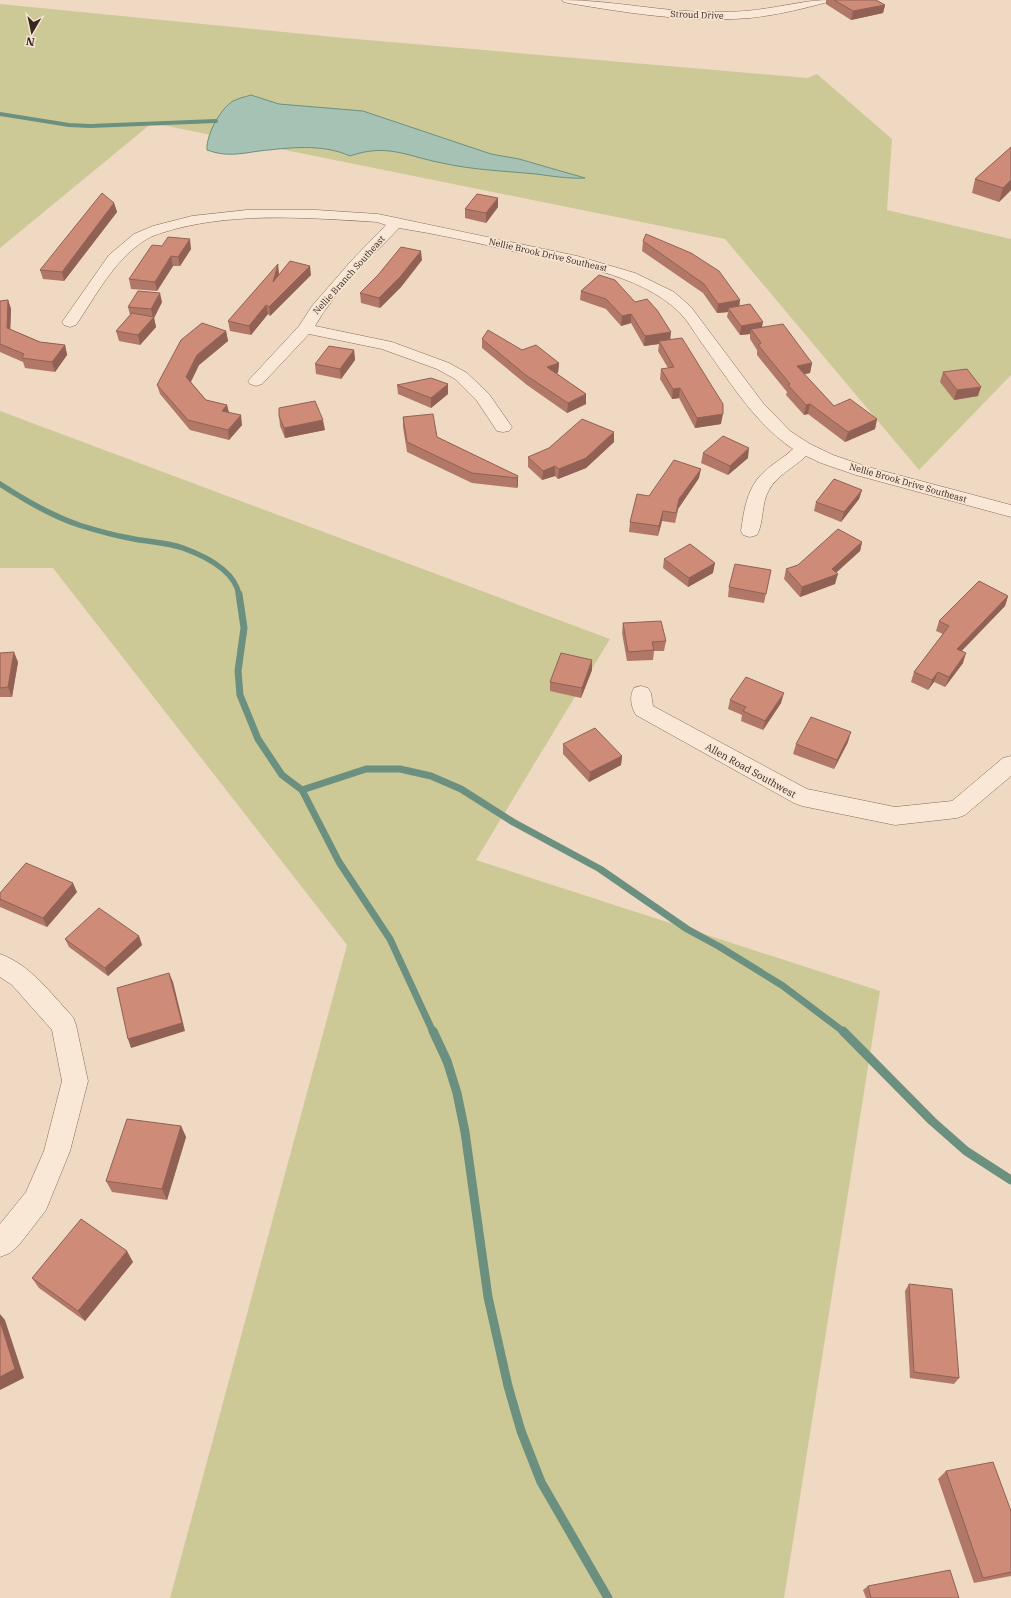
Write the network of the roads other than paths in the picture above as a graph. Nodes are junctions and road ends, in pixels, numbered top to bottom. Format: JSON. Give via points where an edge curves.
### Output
{"nodes":[{"id":1,"x":568,"y":0,"type":"edge"},
{"id":2,"x":757,"y":0,"type":"edge"},
{"id":3,"x":824,"y":0,"type":"edge"},
{"id":4,"x":759,"y":13,"type":"junction"},
{"id":5,"x":396,"y":223,"type":"junction"},
{"id":6,"x":70,"y":322,"type":"dead end"},
{"id":7,"x":305,"y":329,"type":"junction"},
{"id":8,"x":256,"y":381,"type":"dead end"},
{"id":9,"x":503,"y":427,"type":"dead end"},
{"id":10,"x":804,"y":448,"type":"junction"},
{"id":11,"x":1011,"y":512,"type":"edge"},
{"id":12,"x":750,"y":531,"type":"dead end"},
{"id":13,"x":641,"y":693,"type":"dead end"},
{"id":14,"x":1011,"y":764,"type":"edge"},
{"id":15,"x":0,"y":964,"type":"edge"},
{"id":16,"x":0,"y":1243,"type":"edge"}],
"edges":[{"from":1,"to":4,"type":"street","name":"Stroud Drive","via":[[679,14]]},
{"from":2,"to":4,"type":"street"},
{"from":3,"to":4,"type":"street","name":"Stroud Drive"},
{"from":5,"to":6,"type":"street","name":"Nellie Brook Drive Southeast","via":[[349,215],[247,214],[192,220],[158,229],[139,237],[114,258]]},
{"from":5,"to":7,"type":"street","name":"Nellie Branch Southeast","via":[[317,309]]},
{"from":5,"to":10,"type":"street","name":"Nellie Brook Drive Southeast","via":[[577,260],[630,276],[669,295],[686,310],[757,407],[784,435]]},
{"from":7,"to":8,"type":"street","name":"Nellie Branch Southeast"},
{"from":7,"to":9,"type":"street","via":[[386,345],[443,366],[461,376],[483,398]]},
{"from":10,"to":11,"type":"street","name":"Nellie Brook Drive Southeast","via":[[862,471]]},
{"from":10,"to":12,"type":"street","via":[[770,476],[760,489]]},
{"from":13,"to":14,"type":"street","name":"Allen Road Southwest","via":[[643,710],[802,797],[895,816],[957,809]]},
{"from":15,"to":16,"type":"street","via":[[22,978],[64,1025],[75,1081],[57,1151],[36,1201]]}]}
